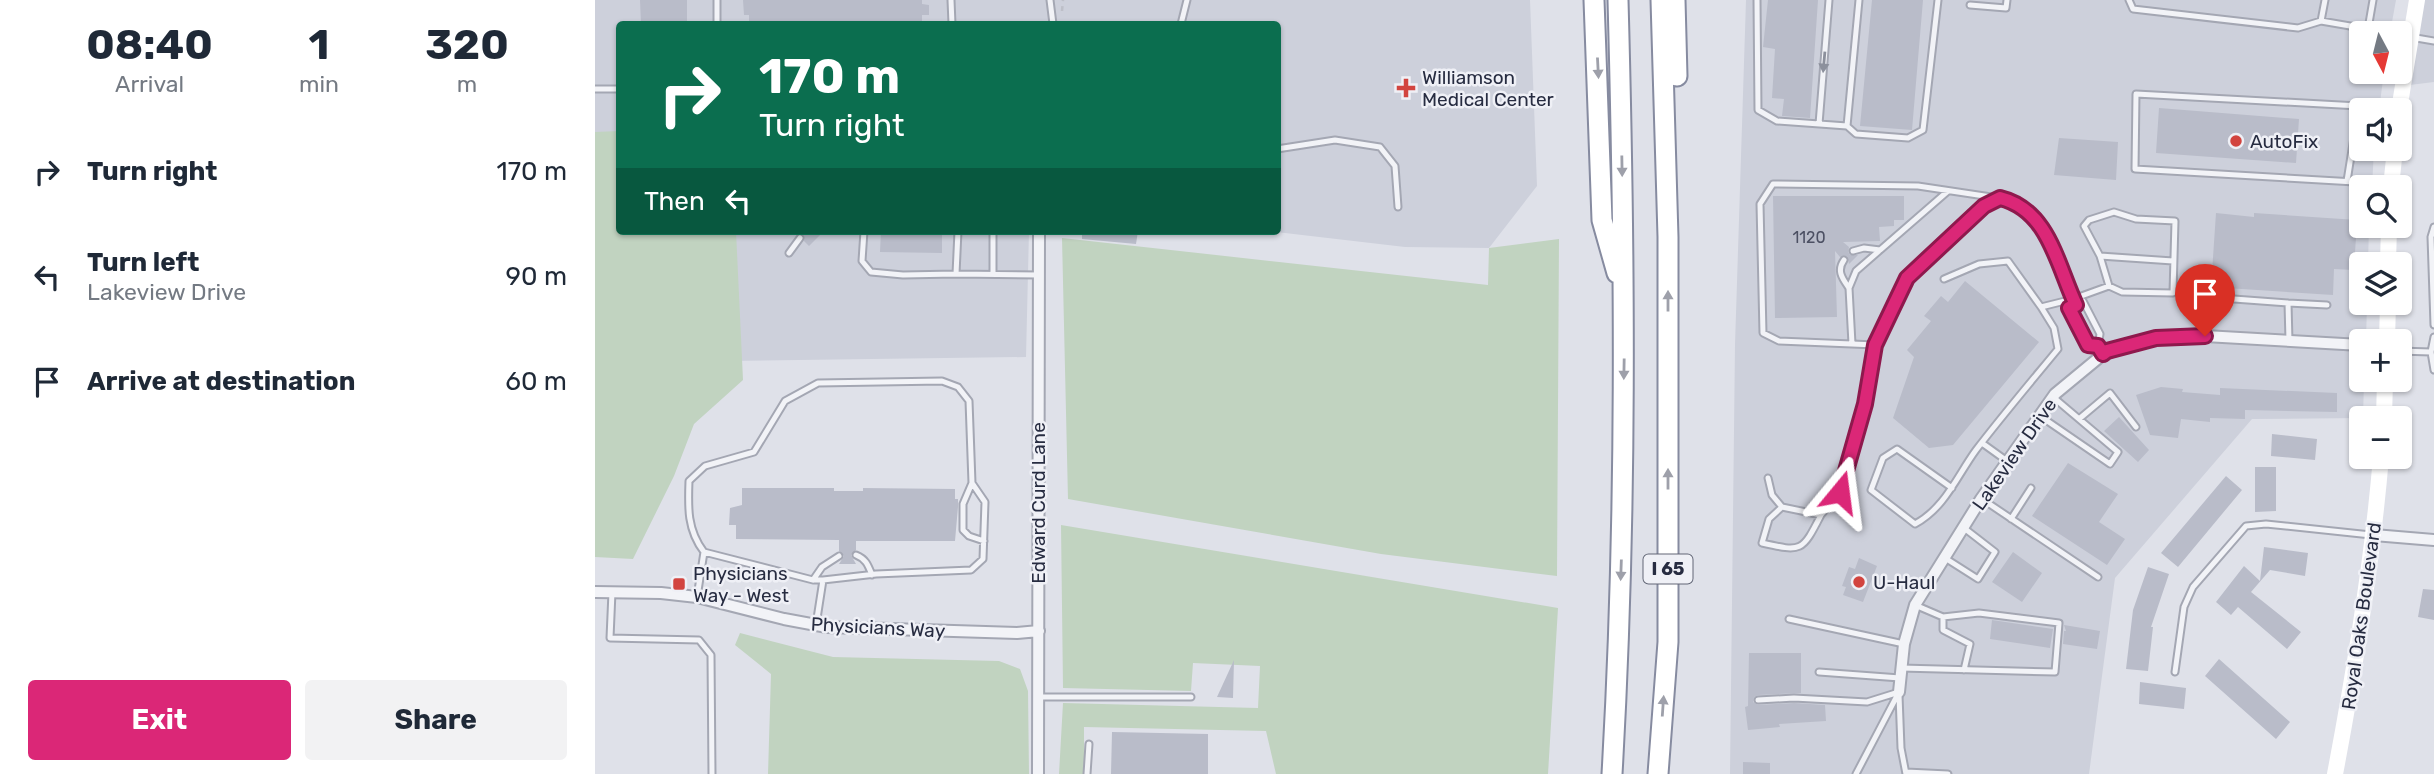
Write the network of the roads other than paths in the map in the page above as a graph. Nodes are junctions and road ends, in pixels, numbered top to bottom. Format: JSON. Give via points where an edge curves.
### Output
{"nodes":[{"id":1,"x":717,"y":0,"type":"edge"},
{"id":2,"x":951,"y":0,"type":"edge"},
{"id":3,"x":1050,"y":0,"type":"edge"},
{"id":4,"x":1187,"y":0,"type":"edge"},
{"id":5,"x":1594,"y":0,"type":"edge"},
{"id":6,"x":1618,"y":0,"type":"edge"},
{"id":7,"x":1661,"y":0,"type":"edge"},
{"id":8,"x":1675,"y":0,"type":"edge"},
{"id":9,"x":1757,"y":0,"type":"edge"},
{"id":10,"x":1829,"y":0,"type":"edge"},
{"id":11,"x":1859,"y":0,"type":"edge"},
{"id":12,"x":1938,"y":0,"type":"edge"},
{"id":13,"x":2007,"y":0,"type":"edge"},
{"id":14,"x":2129,"y":0,"type":"edge"},
{"id":15,"x":2325,"y":0,"type":"edge"},
{"id":16,"x":2372,"y":0,"type":"edge"},
{"id":17,"x":2417,"y":0,"type":"edge"},
{"id":18,"x":1970,"y":5,"type":"dead end"},
{"id":19,"x":717,"y":21,"type":"edge"},
{"id":20,"x":952,"y":21,"type":"edge"},
{"id":21,"x":1053,"y":21,"type":"edge"},
{"id":22,"x":1182,"y":21,"type":"edge"},
{"id":23,"x":2321,"y":21,"type":"junction"},
{"id":24,"x":2369,"y":21,"type":"edge"},
{"id":25,"x":2410,"y":21,"type":"edge"},
{"id":26,"x":2349,"y":26,"type":"edge"},
{"id":27,"x":2412,"y":37,"type":"edge"},
{"id":28,"x":2434,"y":41,"type":"edge"},
{"id":29,"x":595,"y":89,"type":"edge"},
{"id":30,"x":616,"y":89,"type":"edge"},
{"id":31,"x":2349,"y":105,"type":"edge"},
{"id":32,"x":1819,"y":124,"type":"junction"},
{"id":33,"x":1847,"y":126,"type":"junction"},
{"id":34,"x":1281,"y":148,"type":"edge"},
{"id":35,"x":2350,"y":161,"type":"edge"},
{"id":36,"x":2347,"y":181,"type":"joint"},
{"id":37,"x":1948,"y":191,"type":"junction"},
{"id":38,"x":2000,"y":198,"type":"junction"},
{"id":39,"x":1398,"y":207,"type":"dead end"},
{"id":40,"x":2434,"y":227,"type":"edge"},
{"id":41,"x":864,"y":235,"type":"edge"},
{"id":42,"x":958,"y":235,"type":"edge"},
{"id":43,"x":993,"y":235,"type":"edge"},
{"id":44,"x":1039,"y":235,"type":"edge"},
{"id":45,"x":1668,"y":237,"type":"junction"},
{"id":46,"x":800,"y":238,"type":"dead end"},
{"id":47,"x":1880,"y":250,"type":"junction"},
{"id":48,"x":1853,"y":251,"type":"dead end"},
{"id":49,"x":789,"y":253,"type":"dead end"},
{"id":50,"x":2100,"y":256,"type":"junction"},
{"id":51,"x":1844,"y":260,"type":"dead end"},
{"id":52,"x":2173,"y":261,"type":"junction"},
{"id":53,"x":956,"y":274,"type":"junction"},
{"id":54,"x":993,"y":274,"type":"junction"},
{"id":55,"x":1039,"y":275,"type":"junction"},
{"id":56,"x":1944,"y":279,"type":"dead end"},
{"id":57,"x":2109,"y":286,"type":"junction"},
{"id":58,"x":1849,"y":288,"type":"junction"},
{"id":59,"x":1624,"y":301,"type":"junction"},
{"id":60,"x":2075,"y":302,"type":"junction"},
{"id":61,"x":2288,"y":303,"type":"junction"},
{"id":62,"x":2327,"y":305,"type":"dead end"},
{"id":63,"x":2041,"y":307,"type":"junction"},
{"id":64,"x":2434,"y":326,"type":"edge"},
{"id":65,"x":2205,"y":336,"type":"junction"},
{"id":66,"x":2434,"y":337,"type":"edge"},
{"id":67,"x":2289,"y":341,"type":"junction"},
{"id":68,"x":1852,"y":344,"type":"junction"},
{"id":69,"x":2349,"y":344,"type":"edge"},
{"id":70,"x":1875,"y":345,"type":"junction"},
{"id":71,"x":2100,"y":350,"type":"junction"},
{"id":72,"x":2412,"y":351,"type":"edge"},
{"id":73,"x":2431,"y":352,"type":"junction"},
{"id":74,"x":2434,"y":370,"type":"edge"},
{"id":75,"x":2053,"y":397,"type":"junction"},
{"id":76,"x":2039,"y":416,"type":"junction"},
{"id":77,"x":2079,"y":419,"type":"junction"},
{"id":78,"x":2136,"y":427,"type":"dead end"},
{"id":79,"x":1982,"y":443,"type":"junction"},
{"id":80,"x":2007,"y":461,"type":"junction"},
{"id":81,"x":2380,"y":469,"type":"edge"},
{"id":82,"x":1767,"y":478,"type":"dead end"},
{"id":83,"x":972,"y":483,"type":"junction"},
{"id":84,"x":1952,"y":488,"type":"junction"},
{"id":85,"x":2031,"y":488,"type":"dead end"},
{"id":86,"x":1981,"y":499,"type":"junction"},
{"id":87,"x":1782,"y":508,"type":"junction"},
{"id":88,"x":1821,"y":515,"type":"junction"},
{"id":89,"x":2011,"y":519,"type":"junction"},
{"id":90,"x":1964,"y":528,"type":"junction"},
{"id":91,"x":2374,"y":535,"type":"junction"},
{"id":92,"x":2434,"y":540,"type":"edge"},
{"id":93,"x":984,"y":541,"type":"junction"},
{"id":94,"x":704,"y":552,"type":"junction"},
{"id":95,"x":856,"y":555,"type":"dead end"},
{"id":96,"x":839,"y":556,"type":"dead end"},
{"id":97,"x":1945,"y":558,"type":"junction"},
{"id":98,"x":872,"y":575,"type":"junction"},
{"id":99,"x":2098,"y":577,"type":"dead end"},
{"id":100,"x":813,"y":580,"type":"junction"},
{"id":101,"x":823,"y":580,"type":"junction"},
{"id":102,"x":595,"y":592,"type":"edge"},
{"id":103,"x":612,"y":592,"type":"junction"},
{"id":104,"x":697,"y":597,"type":"junction"},
{"id":105,"x":1915,"y":605,"type":"junction"},
{"id":106,"x":1943,"y":617,"type":"junction"},
{"id":107,"x":1789,"y":619,"type":"dead end"},
{"id":108,"x":816,"y":625,"type":"junction"},
{"id":109,"x":1039,"y":631,"type":"junction"},
{"id":110,"x":1904,"y":644,"type":"junction"},
{"id":111,"x":1964,"y":670,"type":"junction"},
{"id":112,"x":2175,"y":672,"type":"dead end"},
{"id":113,"x":1819,"y":673,"type":"dead end"},
{"id":114,"x":1901,"y":673,"type":"junction"},
{"id":115,"x":1899,"y":692,"type":"junction"},
{"id":116,"x":1038,"y":697,"type":"junction"},
{"id":117,"x":1191,"y":697,"type":"dead end"},
{"id":118,"x":1758,"y":701,"type":"dead end"},
{"id":119,"x":1089,"y":744,"type":"dead end"},
{"id":120,"x":1906,"y":773,"type":"edge"},
{"id":121,"x":712,"y":774,"type":"edge"},
{"id":122,"x":1038,"y":774,"type":"edge"},
{"id":123,"x":1087,"y":774,"type":"edge"},
{"id":124,"x":1612,"y":774,"type":"edge"},
{"id":125,"x":1658,"y":774,"type":"edge"},
{"id":126,"x":1856,"y":774,"type":"edge"},
{"id":127,"x":1948,"y":774,"type":"edge"},
{"id":128,"x":2335,"y":774,"type":"edge"}],
"edges":[{"from":1,"to":19,"type":"lane"},
{"from":2,"to":20,"type":"lane"},
{"from":3,"to":21,"type":"lane"},
{"from":4,"to":22,"type":"lane"},
{"from":5,"to":59,"type":"highway","one_way":true,"via":[[1602,220]]},
{"from":6,"to":59,"type":"highway","number":"I 65","one_way":true},
{"from":7,"to":45,"type":"highway","number":"I 65"},
{"from":8,"to":45,"type":"highway","via":[[1677,87]]},
{"from":9,"to":32,"type":"lane","via":[[1758,110],[1777,121]]},
{"from":10,"to":32,"type":"lane","one_way":true},
{"from":11,"to":33,"type":"lane"},
{"from":12,"to":33,"type":"lane","via":[[1923,130],[1908,138],[1856,134]]},
{"from":13,"to":18,"type":"lane","via":[[2007,8]]},
{"from":14,"to":23,"type":"lane","via":[[2133,9],[2298,28]]},
{"from":15,"to":23,"type":"lane"},
{"from":16,"to":24,"type":"lane"},
{"from":17,"to":25,"type":"main road"},
{"from":23,"to":26,"type":"lane"},
{"from":27,"to":28,"type":"lane"},
{"from":29,"to":30,"type":"lane"},
{"from":31,"to":36,"type":"lane","via":[[2136,94],[2135,169]]},
{"from":32,"to":33,"type":"lane"},
{"from":34,"to":39,"type":"lane","via":[[1335,140],[1380,147],[1395,166]]},
{"from":35,"to":36,"type":"lane"},
{"from":37,"to":38,"type":"lane"},
{"from":37,"to":47,"type":"lane"},
{"from":37,"to":68,"type":"lane","via":[[1918,186],[1773,184],[1760,204],[1763,333],[1779,341]]},
{"from":38,"to":60,"type":"lane","via":[[2028,210],[2044,231]]},
{"from":38,"to":70,"type":"lane","via":[[1984,206],[1907,278]]},
{"from":40,"to":64,"type":"lane"},
{"from":41,"to":53,"type":"lane","via":[[862,261],[870,272]]},
{"from":42,"to":53,"type":"lane"},
{"from":43,"to":54,"type":"lane"},
{"from":44,"to":55,"type":"street","name":"Edward Curd Lane"},
{"from":125,"to":45,"type":"highway","number":"I 65","one_way":true,"via":[[1668,642]]},
{"from":46,"to":49,"type":"lane"},
{"from":47,"to":48,"type":"lane"},
{"from":47,"to":58,"type":"lane","via":[[1856,271]]},
{"from":50,"to":52,"type":"lane"},
{"from":50,"to":52,"type":"lane","via":[[2084,226],[2115,212],[2136,219],[2175,221]]},
{"from":50,"to":57,"type":"lane"},
{"from":51,"to":58,"type":"lane","via":[[1841,276]]},
{"from":52,"to":57,"type":"lane","via":[[2173,293],[2122,292]]},
{"from":53,"to":54,"type":"lane"},
{"from":54,"to":55,"type":"lane"},
{"from":55,"to":109,"type":"street","name":"Edward Curd Lane"},
{"from":56,"to":63,"type":"lane","via":[[1979,264],[2008,261]]},
{"from":57,"to":60,"type":"lane"},
{"from":58,"to":68,"type":"lane"},
{"from":59,"to":124,"type":"highway","number":"I 65","one_way":true,"via":[[1622,570]]},
{"from":60,"to":63,"type":"lane"},
{"from":60,"to":71,"type":"lane","via":[[2083,301],[2100,334]]},
{"from":60,"to":71,"type":"lane","via":[[2069,308],[2088,345]]},
{"from":61,"to":62,"type":"lane"},
{"from":61,"to":65,"type":"lane","via":[[2207,297]]},
{"from":61,"to":67,"type":"lane"},
{"from":63,"to":79,"type":"lane","via":[[2054,328],[2058,349]]},
{"from":65,"to":67,"type":"street","name":"Lakeview Drive"},
{"from":65,"to":71,"type":"street","name":"Lakeview Drive","via":[[2156,338]]},
{"from":66,"to":73,"type":"lane"},
{"from":67,"to":69,"type":"street","name":"Lakeview Drive"},
{"from":68,"to":70,"type":"lane"},
{"from":70,"to":88,"type":"lane","via":[[1865,404],[1840,492]]},
{"from":71,"to":75,"type":"street","name":"Lakeview Drive"},
{"from":72,"to":73,"type":"lane"},
{"from":73,"to":74,"type":"lane"},
{"from":75,"to":76,"type":"street","name":"Lakeview Drive"},
{"from":75,"to":77,"type":"lane"},
{"from":76,"to":77,"type":"lane","via":[[2110,464],[2118,452]]},
{"from":76,"to":80,"type":"street","name":"Lakeview Drive"},
{"from":77,"to":78,"type":"lane","via":[[2110,393]]},
{"from":79,"to":80,"type":"lane"},
{"from":79,"to":84,"type":"lane"},
{"from":80,"to":86,"type":"street","name":"Lakeview Drive"},
{"from":81,"to":91,"type":"main road","name":"Royal Oaks Boulevard"},
{"from":82,"to":87,"type":"lane"},
{"from":83,"to":93,"type":"lane","via":[[985,502]]},
{"from":83,"to":93,"type":"lane","via":[[963,504],[963,530]]},
{"from":83,"to":94,"type":"lane","via":[[969,401],[958,387],[942,381],[818,383],[785,401],[754,452],[705,466],[689,481],[688,514],[695,540]]},
{"from":84,"to":84,"type":"lane","via":[[1930,516],[1915,524],[1871,490],[1883,457],[1897,449]]},
{"from":85,"to":89,"type":"lane"},
{"from":86,"to":89,"type":"lane"},
{"from":86,"to":90,"type":"street","name":"Lakeview Drive"},
{"from":87,"to":88,"type":"lane"},
{"from":87,"to":88,"type":"lane","via":[[1769,519],[1762,543],[1793,550],[1807,542]]},
{"from":89,"to":99,"type":"lane"},
{"from":90,"to":97,"type":"street","name":"Lakeview Drive"},
{"from":90,"to":97,"type":"lane","via":[[1995,552],[1978,579]]},
{"from":91,"to":92,"type":"street"},
{"from":91,"to":112,"type":"lane","via":[[2246,526],[2193,587],[2184,607]]},
{"from":91,"to":128,"type":"main road","name":"Royal Oaks Boulevard"},
{"from":93,"to":98,"type":"lane","via":[[983,559],[971,570]]},
{"from":94,"to":100,"type":"lane"},
{"from":94,"to":104,"type":"lane"},
{"from":95,"to":98,"type":"lane","via":[[868,564]]},
{"from":96,"to":100,"type":"lane"},
{"from":97,"to":105,"type":"street","name":"Lakeview Drive"},
{"from":98,"to":101,"type":"lane"},
{"from":100,"to":101,"type":"lane"},
{"from":101,"to":108,"type":"lane"},
{"from":102,"to":103,"type":"street","name":"Physicians Way"},
{"from":103,"to":104,"type":"street","name":"Physicians Way"},
{"from":103,"to":121,"type":"lane","via":[[610,638],[699,640],[711,654]]},
{"from":104,"to":108,"type":"street","name":"Physicians Way"},
{"from":105,"to":106,"type":"lane"},
{"from":105,"to":110,"type":"street","name":"Lakeview Drive"},
{"from":106,"to":111,"type":"lane","via":[[1943,630],[1970,644]]},
{"from":106,"to":111,"type":"lane","via":[[1979,613],[2059,623],[2055,673]]},
{"from":107,"to":110,"type":"lane"},
{"from":108,"to":109,"type":"street","name":"Physicians Way"},
{"from":109,"to":116,"type":"street","name":"Edward Curd Lane"},
{"from":110,"to":114,"type":"street","name":"Lakeview Drive"},
{"from":111,"to":114,"type":"lane"},
{"from":113,"to":114,"type":"lane"},
{"from":114,"to":115,"type":"street","name":"Lakeview Drive"},
{"from":115,"to":118,"type":"lane","via":[[1867,702]]},
{"from":115,"to":120,"type":"lane"},
{"from":115,"to":126,"type":"lane"},
{"from":116,"to":117,"type":"lane"},
{"from":116,"to":122,"type":"street","name":"Edward Curd Lane"},
{"from":119,"to":123,"type":"lane"},
{"from":120,"to":127,"type":"lane"}]}
